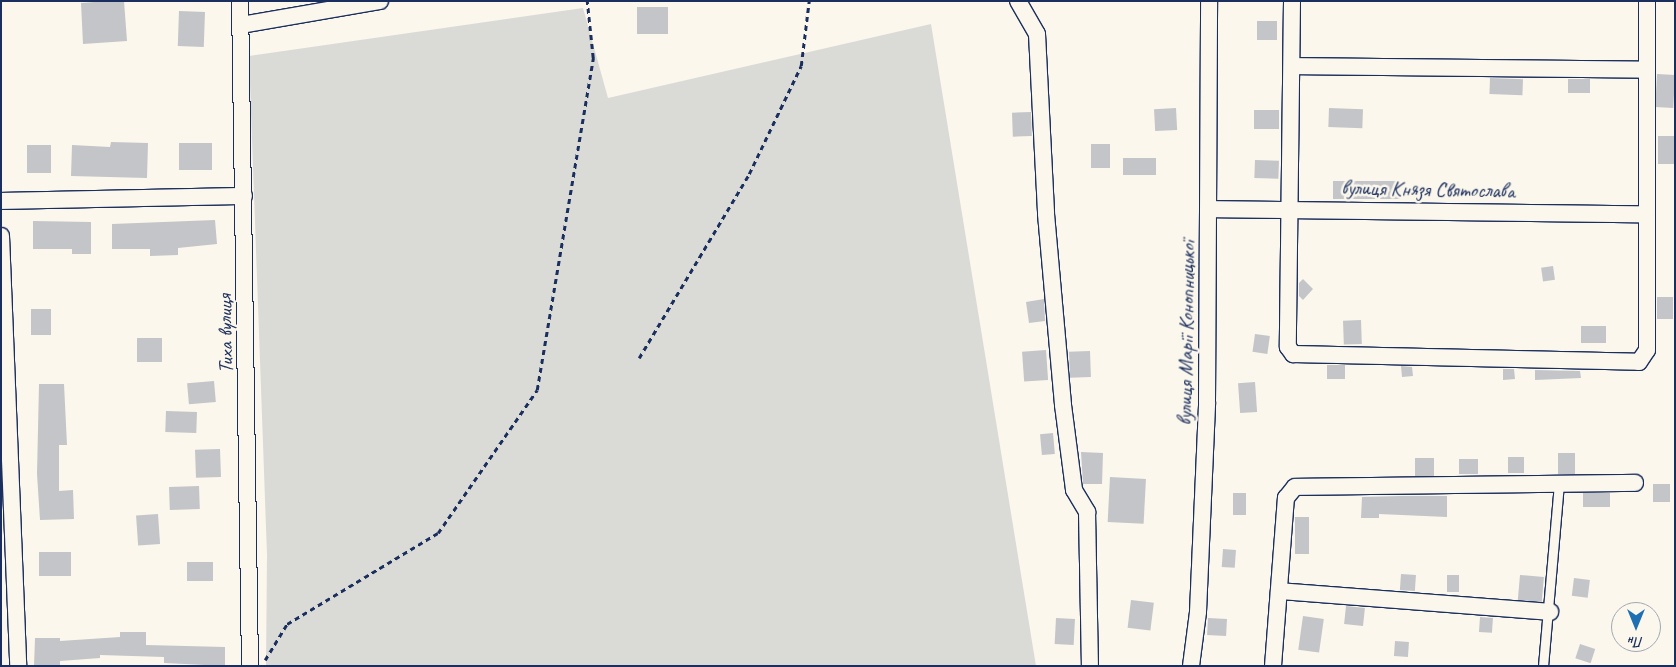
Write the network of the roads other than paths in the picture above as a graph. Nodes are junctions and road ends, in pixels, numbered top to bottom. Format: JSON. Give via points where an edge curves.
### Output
{"nodes":[{"id":1,"x":240,"y":1,"type":"edge"},
{"id":2,"x":380,"y":1,"type":"edge"},
{"id":3,"x":1018,"y":1,"type":"edge"},
{"id":4,"x":1209,"y":1,"type":"edge"},
{"id":5,"x":1292,"y":1,"type":"edge"},
{"id":6,"x":1646,"y":1,"type":"edge"},
{"id":7,"x":241,"y":25,"type":"junction"},
{"id":8,"x":1292,"y":66,"type":"junction"},
{"id":9,"x":1646,"y":70,"type":"junction"},
{"id":10,"x":244,"y":196,"type":"junction"},
{"id":11,"x":1,"y":201,"type":"edge"},
{"id":12,"x":1290,"y":208,"type":"junction"},
{"id":13,"x":1209,"y":209,"type":"junction"},
{"id":14,"x":1646,"y":214,"type":"junction"},
{"id":15,"x":1,"y":236,"type":"edge"},
{"id":16,"x":1635,"y":483,"type":"dead end"},
{"id":17,"x":1559,"y":484,"type":"junction"},
{"id":18,"x":1279,"y":591,"type":"junction"},
{"id":19,"x":1550,"y":612,"type":"junction"},
{"id":20,"x":18,"y":666,"type":"edge"},
{"id":21,"x":250,"y":666,"type":"edge"},
{"id":22,"x":1090,"y":666,"type":"edge"},
{"id":23,"x":1191,"y":666,"type":"edge"},
{"id":24,"x":1273,"y":666,"type":"edge"},
{"id":25,"x":1543,"y":666,"type":"edge"}],
"edges":[{"from":1,"to":7,"type":"street","name":"Тиха вулиця"},
{"from":2,"to":7,"type":"street"},
{"from":3,"to":22,"type":"street","via":[[1037,34],[1046,214],[1063,405],[1074,490],[1087,512]]},
{"from":4,"to":13,"type":"street","name":"вулиця Марії Конопницької"},
{"from":5,"to":8,"type":"street"},
{"from":6,"to":9,"type":"street"},
{"from":7,"to":10,"type":"street","name":"Тиха вулиця"},
{"from":8,"to":9,"type":"street"},
{"from":8,"to":12,"type":"street"},
{"from":9,"to":14,"type":"street"},
{"from":10,"to":11,"type":"street"},
{"from":10,"to":21,"type":"street","name":"Тиха вулиця"},
{"from":12,"to":13,"type":"street","name":"вулиця Князя Святослава"},
{"from":12,"to":14,"type":"street","name":"вулиця Князя Святослава"},
{"from":12,"to":14,"type":"street","via":[[1288,347],[1293,354],[1639,362],[1647,350]]},
{"from":13,"to":23,"type":"street","name":"вулиця Марії Конопницької","via":[[1206,432],[1198,612]]},
{"from":15,"to":20,"type":"street"},
{"from":16,"to":17,"type":"street"},
{"from":17,"to":18,"type":"street","via":[[1295,487],[1286,498]]},
{"from":17,"to":19,"type":"lane"},
{"from":18,"to":19,"type":"street"},
{"from":18,"to":24,"type":"street"},
{"from":19,"to":25,"type":"lane"}]}
